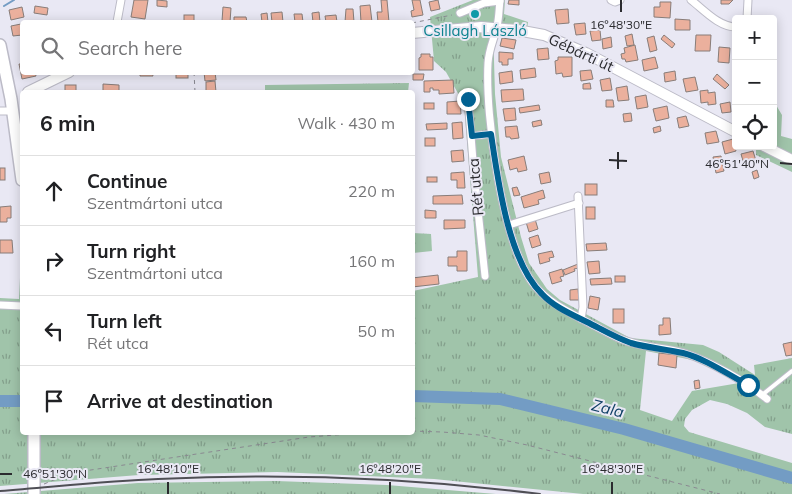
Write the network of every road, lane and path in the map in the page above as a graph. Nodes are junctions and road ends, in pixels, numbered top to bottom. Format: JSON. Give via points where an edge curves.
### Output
{"nodes":[{"id":1,"x":121,"y":0,"type":"edge"},
{"id":2,"x":500,"y":0,"type":"edge"},
{"id":3,"x":611,"y":0,"type":"edge"},
{"id":4,"x":620,"y":0,"type":"edge"},
{"id":5,"x":692,"y":0,"type":"edge"},
{"id":6,"x":748,"y":0,"type":"edge"},
{"id":7,"x":460,"y":13,"type":"joint"},
{"id":8,"x":747,"y":15,"type":"edge"},
{"id":9,"x":117,"y":20,"type":"edge"},
{"id":10,"x":415,"y":22,"type":"edge"},
{"id":11,"x":497,"y":27,"type":"junction"},
{"id":12,"x":732,"y":27,"type":"edge"},
{"id":13,"x":415,"y":33,"type":"edge"},
{"id":14,"x":0,"y":45,"type":"edge"},
{"id":15,"x":63,"y":75,"type":"edge"},
{"id":16,"x":194,"y":75,"type":"edge"},
{"id":17,"x":32,"y":90,"type":"edge"},
{"id":18,"x":195,"y":90,"type":"edge"},
{"id":19,"x":20,"y":97,"type":"edge"},
{"id":20,"x":468,"y":99,"type":"dead end"},
{"id":21,"x":12,"y":105,"type":"junction"},
{"id":22,"x":0,"y":111,"type":"edge"},
{"id":23,"x":732,"y":130,"type":"edge"},
{"id":24,"x":491,"y":134,"type":"junction"},
{"id":25,"x":472,"y":136,"type":"junction"},
{"id":26,"x":772,"y":150,"type":"edge"},
{"id":27,"x":792,"y":160,"type":"edge"},
{"id":28,"x":20,"y":165,"type":"edge"},
{"id":29,"x":508,"y":225,"type":"junction"},
{"id":30,"x":485,"y":276,"type":"dead end"},
{"id":31,"x":0,"y":305,"type":"edge"},
{"id":32,"x":20,"y":306,"type":"edge"},
{"id":33,"x":581,"y":319,"type":"junction"},
{"id":34,"x":792,"y":371,"type":"edge"},
{"id":35,"x":765,"y":397,"type":"joint"},
{"id":36,"x":415,"y":431,"type":"edge"},
{"id":37,"x":34,"y":435,"type":"edge"},
{"id":38,"x":335,"y":435,"type":"edge"},
{"id":39,"x":36,"y":485,"type":"edge"},
{"id":40,"x":720,"y":494,"type":"edge"}],
"edges":[{"from":1,"to":9,"type":"street"},
{"from":2,"to":7,"type":"street"},
{"from":2,"to":11,"type":"street"},
{"from":3,"to":4,"type":"street"},
{"from":5,"to":12,"type":"street","via":[[721,23]]},
{"from":6,"to":8,"type":"street"},
{"from":7,"to":10,"type":"path"},
{"from":11,"to":13,"type":"main road","name":"Gébárti út"},
{"from":11,"to":23,"type":"main road","name":"Gébárti út","via":[[534,33],[568,44]]},
{"from":11,"to":24,"type":"street","via":[[488,63]]},
{"from":14,"to":21,"type":"main road"},
{"from":15,"to":17,"type":"main road"},
{"from":16,"to":18,"type":"path"},
{"from":19,"to":21,"type":"main road"},
{"from":20,"to":25,"type":"street","name":"Rét utca"},
{"from":21,"to":22,"type":"street"},
{"from":21,"to":28,"type":"main road"},
{"from":24,"to":25,"type":"street"},
{"from":24,"to":29,"type":"street"},
{"from":25,"to":30,"type":"street","name":"Rét utca"},
{"from":26,"to":27,"type":"main road"},
{"from":29,"to":33,"type":"street","via":[[525,272],[534,285],[550,301]]},
{"from":29,"to":33,"type":"street","via":[[579,199]]},
{"from":31,"to":32,"type":"street"},
{"from":33,"to":35,"type":"street","via":[[620,339],[698,359]]},
{"from":34,"to":35,"type":"lane"},
{"from":36,"to":40,"type":"path","via":[[479,435]]},
{"from":37,"to":39,"type":"main road"},
{"from":38,"to":39,"type":"path","via":[[72,472]]}]}
